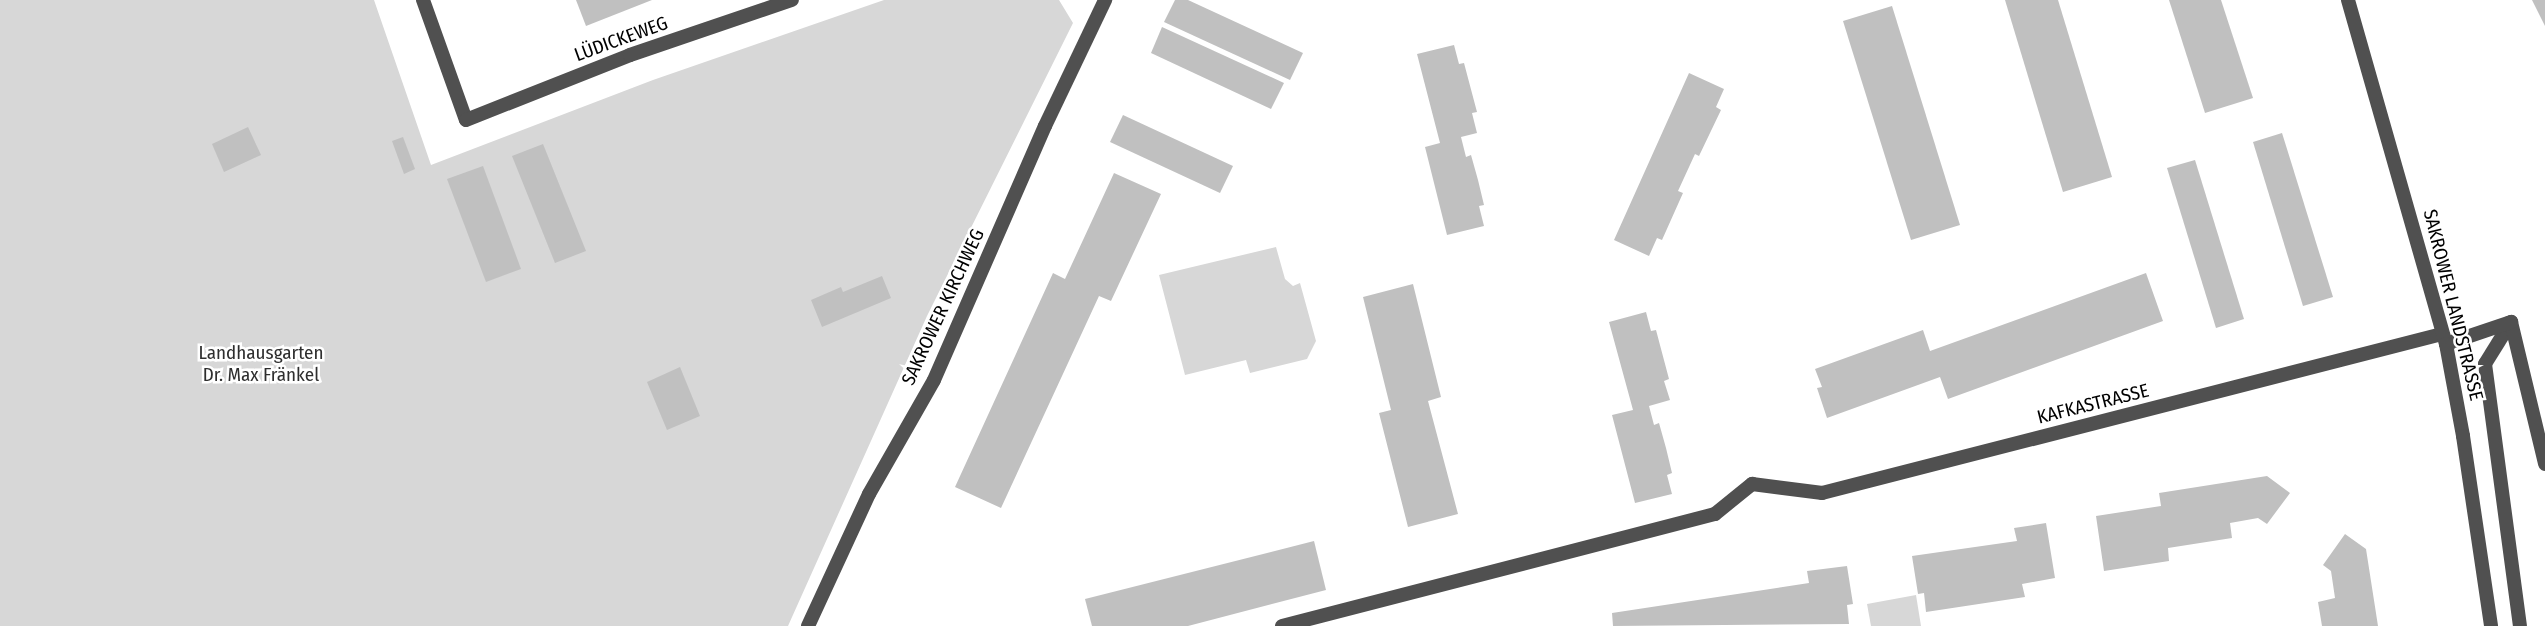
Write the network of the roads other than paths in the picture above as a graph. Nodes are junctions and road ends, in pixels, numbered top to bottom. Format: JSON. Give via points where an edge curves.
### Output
{"nodes":[{"id":1,"x":423,"y":0,"type":"edge"},
{"id":2,"x":792,"y":0,"type":"edge"},
{"id":3,"x":1105,"y":0,"type":"edge"},
{"id":4,"x":2348,"y":0,"type":"edge"},
{"id":5,"x":2511,"y":322,"type":"junction"},
{"id":6,"x":2444,"y":339,"type":"junction"},
{"id":7,"x":2545,"y":464,"type":"edge"},
{"id":8,"x":808,"y":626,"type":"edge"},
{"id":9,"x":1282,"y":626,"type":"edge"},
{"id":10,"x":2491,"y":626,"type":"edge"},
{"id":11,"x":2519,"y":626,"type":"edge"}],
"edges":[{"from":1,"to":2,"type":"street","name":"LÜDICKEWEG","via":[[466,120],[630,55]]},
{"from":3,"to":8,"type":"street","name":"SAKROWER KIRCHWEG","via":[[934,380],[869,494]]},
{"from":4,"to":6,"type":"street","name":"SAKROWER LANDSTRASSE"},
{"from":5,"to":6,"type":"street","name":"KAFKASTRASSE"},
{"from":5,"to":7,"type":"street"},
{"from":5,"to":11,"type":"street","via":[[2485,364]]},
{"from":6,"to":9,"type":"street","name":"KAFKASTRASSE","via":[[1822,493],[1752,484],[1715,513]]},
{"from":6,"to":10,"type":"street","name":"SAKROWER LANDSTRASSE"}]}
